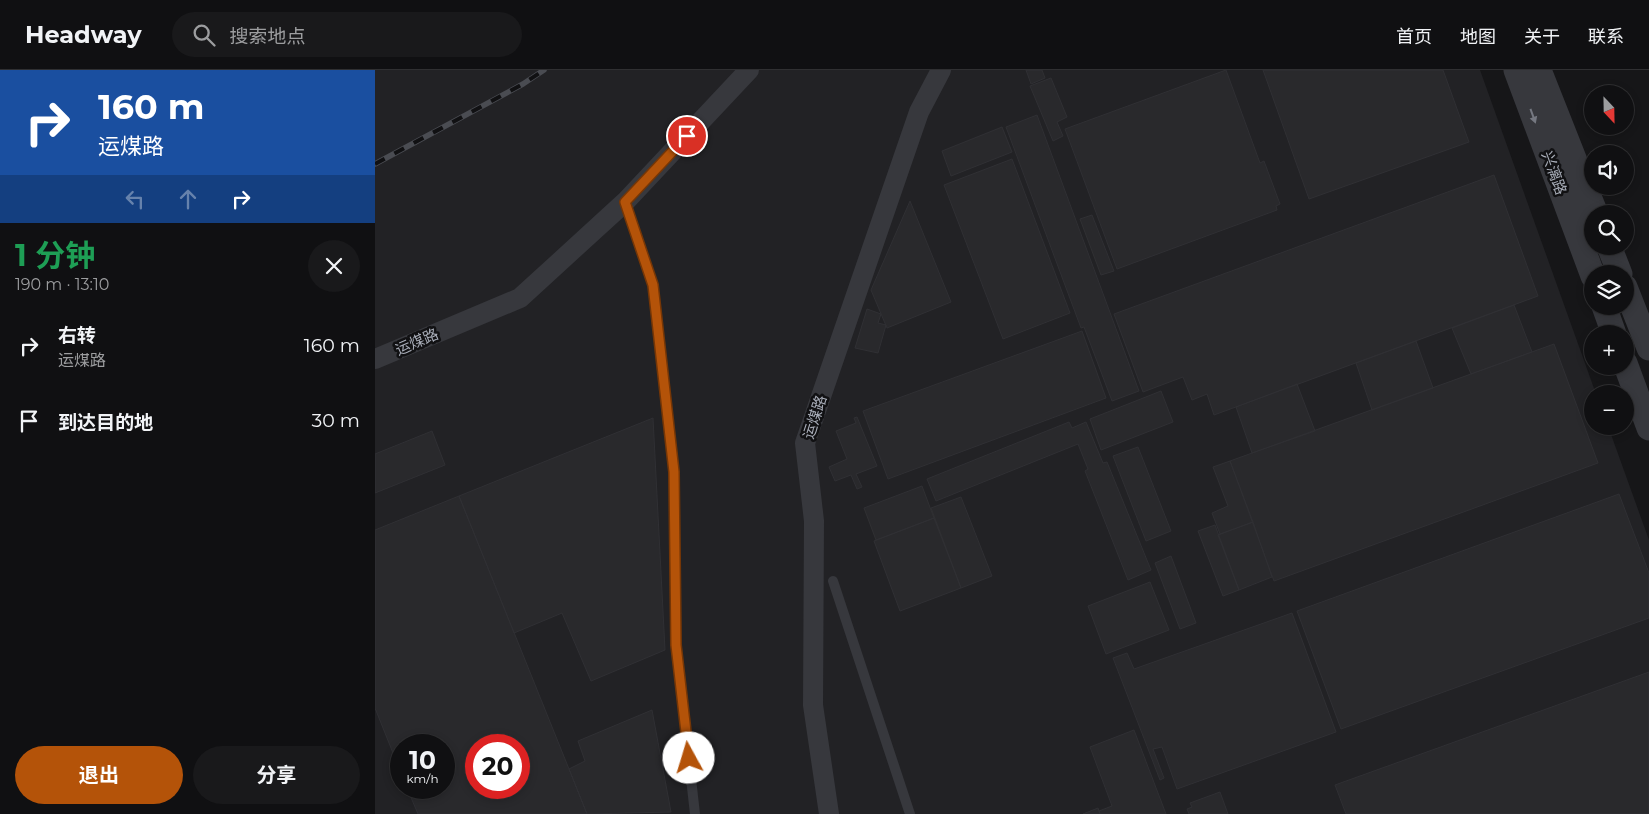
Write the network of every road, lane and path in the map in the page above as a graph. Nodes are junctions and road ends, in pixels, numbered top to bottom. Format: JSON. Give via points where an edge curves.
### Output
{"nodes":[{"id":1,"x":749,"y":70,"type":"edge"},
{"id":2,"x":941,"y":70,"type":"edge"},
{"id":3,"x":1516,"y":70,"type":"edge"},
{"id":4,"x":1539,"y":70,"type":"edge"},
{"id":5,"x":625,"y":202,"type":"junction"},
{"id":6,"x":1592,"y":205,"type":"edge"},
{"id":7,"x":1589,"y":265,"type":"edge"},
{"id":8,"x":1634,"y":310,"type":"edge"},
{"id":9,"x":1649,"y":348,"type":"edge"},
{"id":10,"x":375,"y":359,"type":"edge"},
{"id":11,"x":1629,"y":375,"type":"edge"},
{"id":12,"x":1649,"y":428,"type":"edge"},
{"id":13,"x":833,"y":581,"type":"dead end"},
{"id":14,"x":695,"y":814,"type":"edge"},
{"id":15,"x":829,"y":814,"type":"edge"},
{"id":16,"x":910,"y":814,"type":"edge"}],
"edges":[{"from":1,"to":5,"type":"street","name":"运煤路"},
{"from":2,"to":15,"type":"street","name":"运煤路","via":[[919,112],[805,443],[814,521],[813,705]]},
{"from":3,"to":7,"type":"street","name":"兴漓路","one_way":true},
{"from":4,"to":6,"type":"street","name":"兴漓路"},
{"from":5,"to":10,"type":"street","name":"运煤路","via":[[520,298]]},
{"from":5,"to":14,"type":"lane","via":[[653,285],[674,472],[676,645]]},
{"from":8,"to":9,"type":"street"},
{"from":11,"to":12,"type":"street"},
{"from":13,"to":16,"type":"lane"}]}
